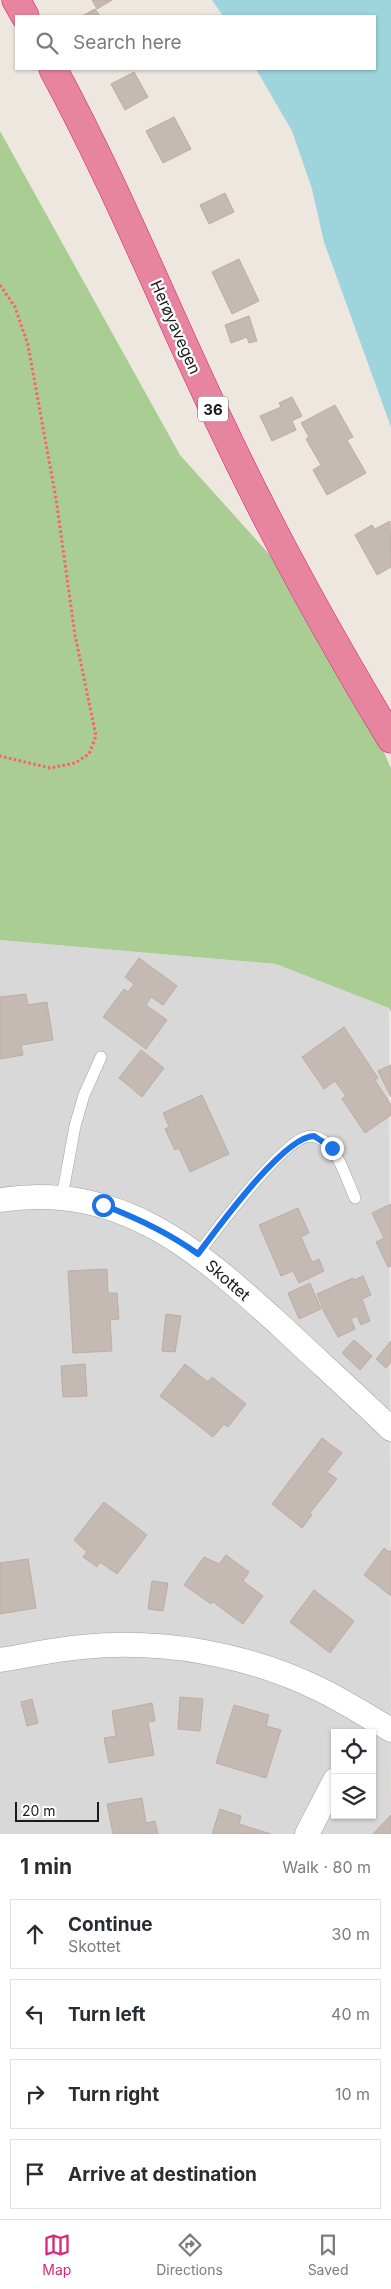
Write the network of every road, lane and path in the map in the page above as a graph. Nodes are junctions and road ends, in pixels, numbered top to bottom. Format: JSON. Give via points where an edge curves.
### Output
{"nodes":[{"id":1,"x":16,"y":0,"type":"edge"},
{"id":2,"x":24,"y":15,"type":"edge"},
{"id":3,"x":54,"y":70,"type":"edge"},
{"id":4,"x":0,"y":285,"type":"edge"},
{"id":5,"x":391,"y":739,"type":"edge"},
{"id":6,"x":0,"y":756,"type":"edge"},
{"id":7,"x":101,"y":1057,"type":"dead end"},
{"id":8,"x":62,"y":1198,"type":"junction"},
{"id":9,"x":355,"y":1198,"type":"dead end"},
{"id":10,"x":0,"y":1200,"type":"edge"},
{"id":11,"x":198,"y":1254,"type":"junction"},
{"id":12,"x":391,"y":1429,"type":"edge"},
{"id":13,"x":0,"y":1660,"type":"edge"},
{"id":14,"x":364,"y":1725,"type":"edge"},
{"id":15,"x":391,"y":1730,"type":"edge"},
{"id":16,"x":331,"y":1787,"type":"edge"},
{"id":17,"x":306,"y":1834,"type":"edge"}],
"edges":[{"from":1,"to":2,"type":"highway"},
{"from":3,"to":5,"type":"highway","name":"Herøyavegen","number":"36","via":[[111,182],[282,551]]},
{"from":4,"to":6,"type":"path","via":[[15,307],[28,345],[56,499],[75,636],[96,736],[89,754],[75,764],[50,768]]},
{"from":7,"to":8,"type":"lane","via":[[84,1095],[75,1126]]},
{"from":8,"to":10,"type":"street","name":"Skottet"},
{"from":8,"to":11,"type":"street","name":"Skottet","via":[[103,1205],[136,1218],[179,1240]]},
{"from":9,"to":11,"type":"lane","via":[[332,1148],[324,1141],[307,1136],[274,1162],[230,1211]]},
{"from":11,"to":12,"type":"street","name":"Skottet","via":[[226,1276]]},
{"from":13,"to":14,"type":"street","via":[[83,1647],[144,1646],[205,1652],[257,1665],[317,1688]]},
{"from":14,"to":15,"type":"street"},
{"from":16,"to":17,"type":"street"}]}
